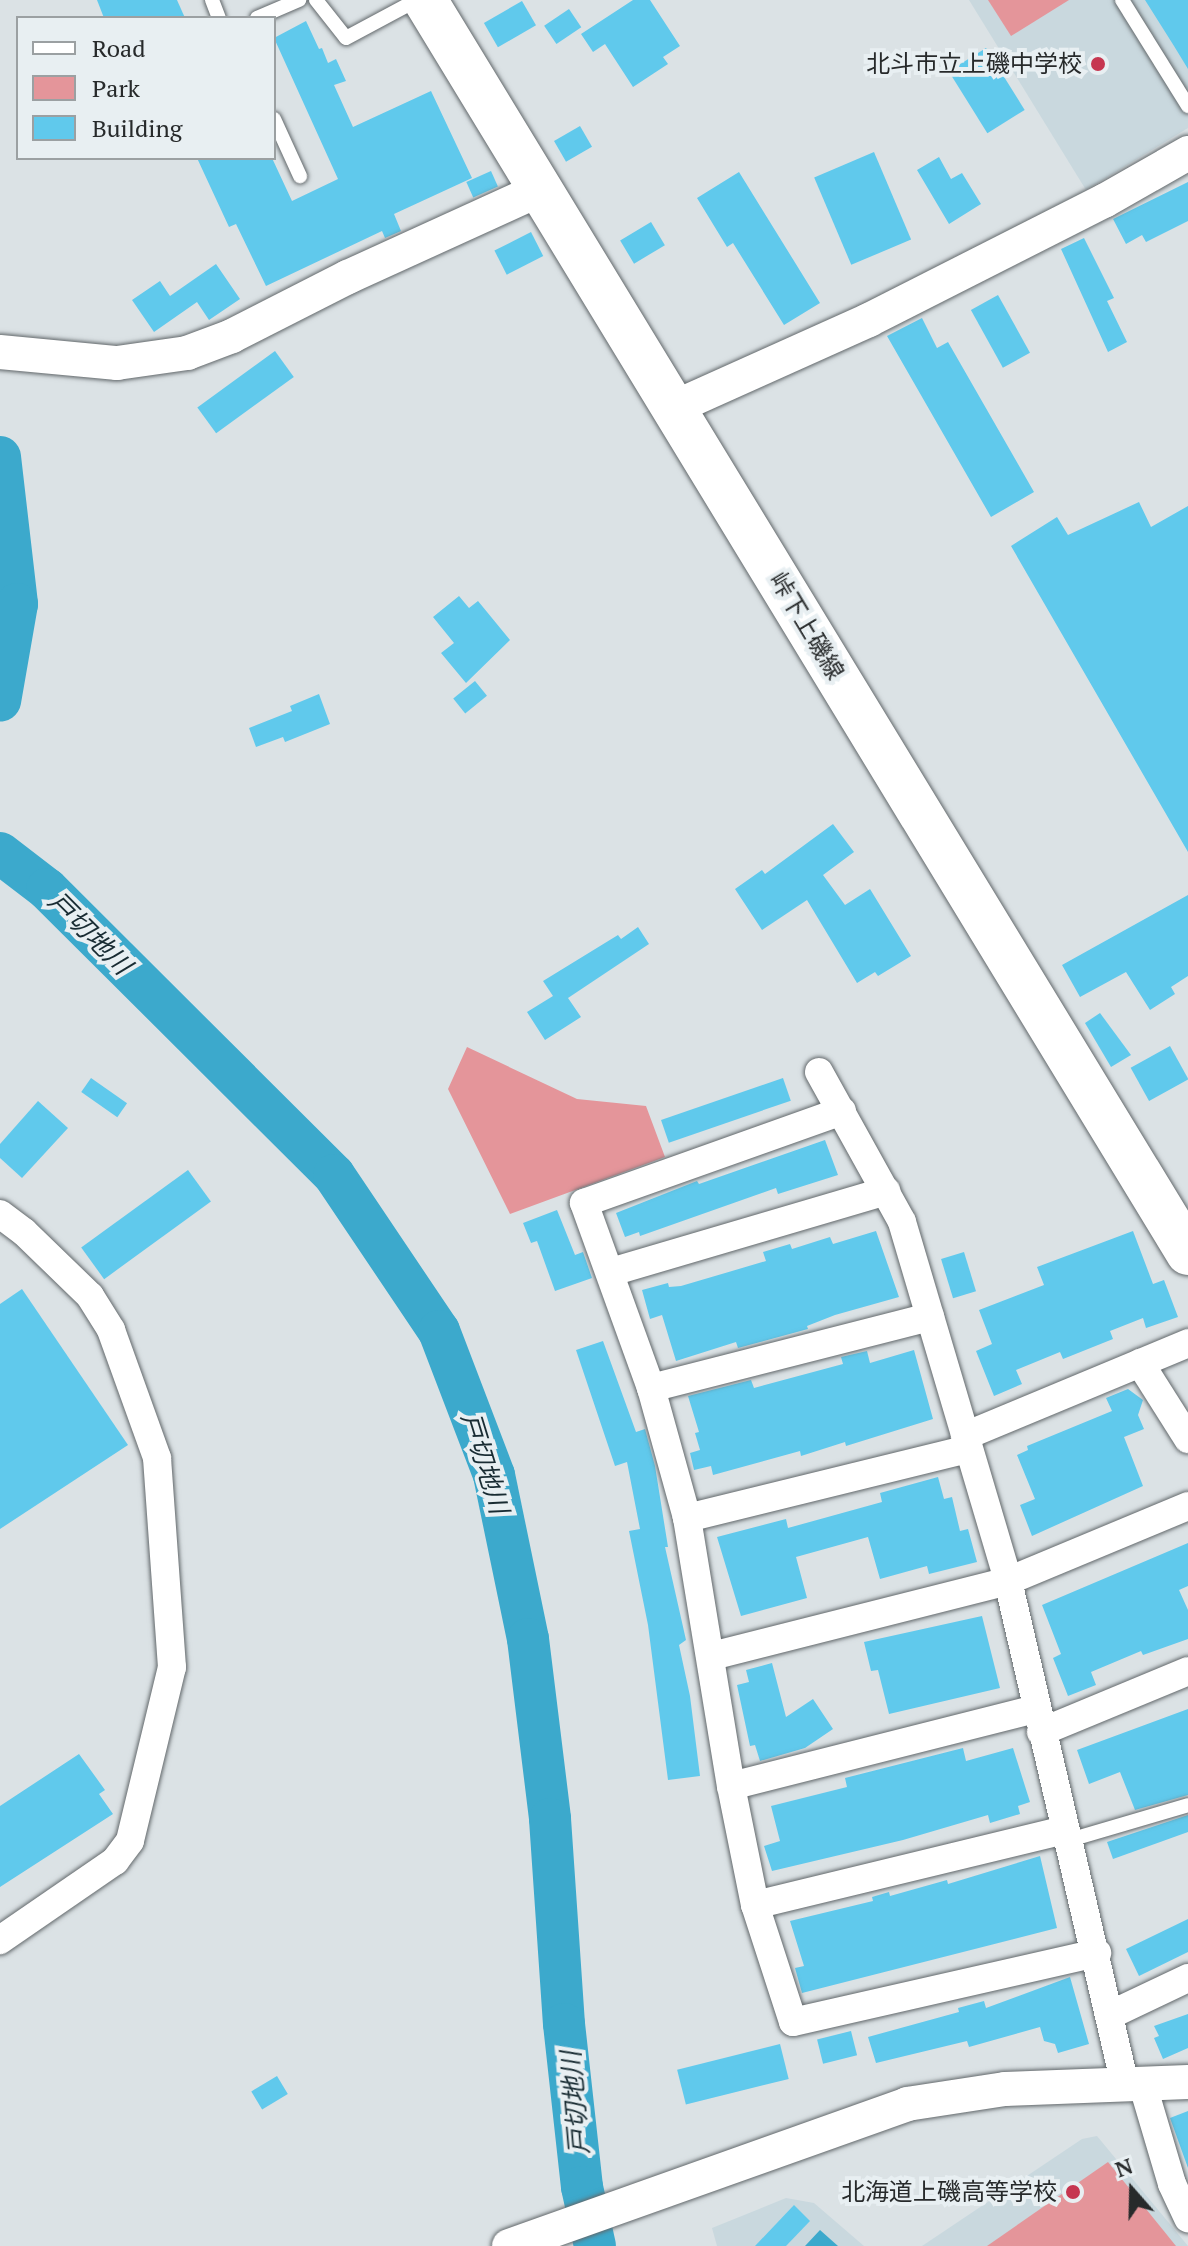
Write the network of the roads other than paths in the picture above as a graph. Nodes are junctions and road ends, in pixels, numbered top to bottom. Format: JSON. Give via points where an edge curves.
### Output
{"nodes":[{"id":1,"x":299,"y":0,"type":"edge"},
{"id":2,"x":316,"y":0,"type":"edge"},
{"id":3,"x":417,"y":0,"type":"edge"},
{"id":4,"x":425,"y":0,"type":"edge"},
{"id":5,"x":1122,"y":0,"type":"edge"},
{"id":6,"x":262,"y":16,"type":"edge"},
{"id":7,"x":1188,"y":106,"type":"edge"},
{"id":8,"x":276,"y":123,"type":"edge"},
{"id":9,"x":1188,"y":153,"type":"edge"},
{"id":10,"x":300,"y":176,"type":"dead end"},
{"id":11,"x":541,"y":189,"type":"junction"},
{"id":12,"x":0,"y":352,"type":"edge"},
{"id":13,"x":673,"y":408,"type":"junction"},
{"id":14,"x":819,"y":1072,"type":"dead end"},
{"id":15,"x":842,"y":1111,"type":"junction"},
{"id":16,"x":886,"y":1191,"type":"junction"},
{"id":17,"x":0,"y":1214,"type":"edge"},
{"id":18,"x":1188,"y":1253,"type":"edge"},
{"id":19,"x":611,"y":1272,"type":"junction"},
{"id":20,"x":930,"y":1317,"type":"junction"},
{"id":21,"x":1188,"y":1343,"type":"edge"},
{"id":22,"x":1140,"y":1363,"type":"junction"},
{"id":23,"x":651,"y":1388,"type":"junction"},
{"id":24,"x":1188,"y":1439,"type":"edge"},
{"id":25,"x":966,"y":1442,"type":"junction"},
{"id":26,"x":1188,"y":1506,"type":"edge"},
{"id":27,"x":687,"y":1518,"type":"junction"},
{"id":28,"x":1008,"y":1581,"type":"junction"},
{"id":29,"x":712,"y":1656,"type":"junction"},
{"id":30,"x":1188,"y":1671,"type":"edge"},
{"id":31,"x":1038,"y":1720,"type":"junction"},
{"id":32,"x":731,"y":1786,"type":"junction"},
{"id":33,"x":1188,"y":1805,"type":"edge"},
{"id":34,"x":1065,"y":1836,"type":"junction"},
{"id":35,"x":755,"y":1905,"type":"junction"},
{"id":36,"x":0,"y":1940,"type":"edge"},
{"id":37,"x":1097,"y":1953,"type":"junction"},
{"id":38,"x":1188,"y":1978,"type":"edge"},
{"id":39,"x":1110,"y":2015,"type":"junction"},
{"id":40,"x":1188,"y":2082,"type":"edge"},
{"id":41,"x":1134,"y":2085,"type":"junction"},
{"id":42,"x":1188,"y":2218,"type":"edge"},
{"id":43,"x":509,"y":2246,"type":"edge"}],
"edges":[{"from":1,"to":6,"type":"lane"},
{"from":2,"to":3,"type":"lane","via":[[346,38]]},
{"from":4,"to":11,"type":"main road","name":"峠下上磯線"},
{"from":5,"to":7,"type":"lane"},
{"from":8,"to":10,"type":"lane"},
{"from":9,"to":13,"type":"street","via":[[869,320]]},
{"from":11,"to":12,"type":"street","via":[[208,346],[161,359],[117,363]]},
{"from":11,"to":13,"type":"main road","name":"峠下上磯線"},
{"from":13,"to":18,"type":"main road","name":"峠下上磯線"},
{"from":14,"to":15,"type":"street"},
{"from":15,"to":16,"type":"street"},
{"from":15,"to":19,"type":"street","via":[[584,1203]]},
{"from":16,"to":19,"type":"street"},
{"from":16,"to":20,"type":"street","via":[[902,1222]]},
{"from":17,"to":36,"type":"street","via":[[90,1296],[111,1330],[157,1458],[172,1667],[130,1841],[115,1861]]},
{"from":19,"to":23,"type":"street"},
{"from":20,"to":23,"type":"street"},
{"from":20,"to":25,"type":"street"},
{"from":21,"to":22,"type":"street"},
{"from":22,"to":24,"type":"street"},
{"from":22,"to":25,"type":"street"},
{"from":23,"to":27,"type":"street"},
{"from":25,"to":27,"type":"street"},
{"from":25,"to":28,"type":"street"},
{"from":26,"to":28,"type":"street"},
{"from":27,"to":29,"type":"street"},
{"from":28,"to":29,"type":"street"},
{"from":28,"to":31,"type":"street"},
{"from":29,"to":32,"type":"street"},
{"from":30,"to":31,"type":"street"},
{"from":31,"to":32,"type":"street"},
{"from":31,"to":34,"type":"street"},
{"from":32,"to":35,"type":"street"},
{"from":33,"to":34,"type":"lane"},
{"from":34,"to":35,"type":"street"},
{"from":34,"to":37,"type":"street"},
{"from":35,"to":37,"type":"street","via":[[793,2022]]},
{"from":37,"to":39,"type":"street"},
{"from":38,"to":39,"type":"street"},
{"from":39,"to":41,"type":"street"},
{"from":40,"to":41,"type":"street"},
{"from":41,"to":42,"type":"street"},
{"from":41,"to":43,"type":"street","via":[[1005,2089],[907,2104]]}]}
